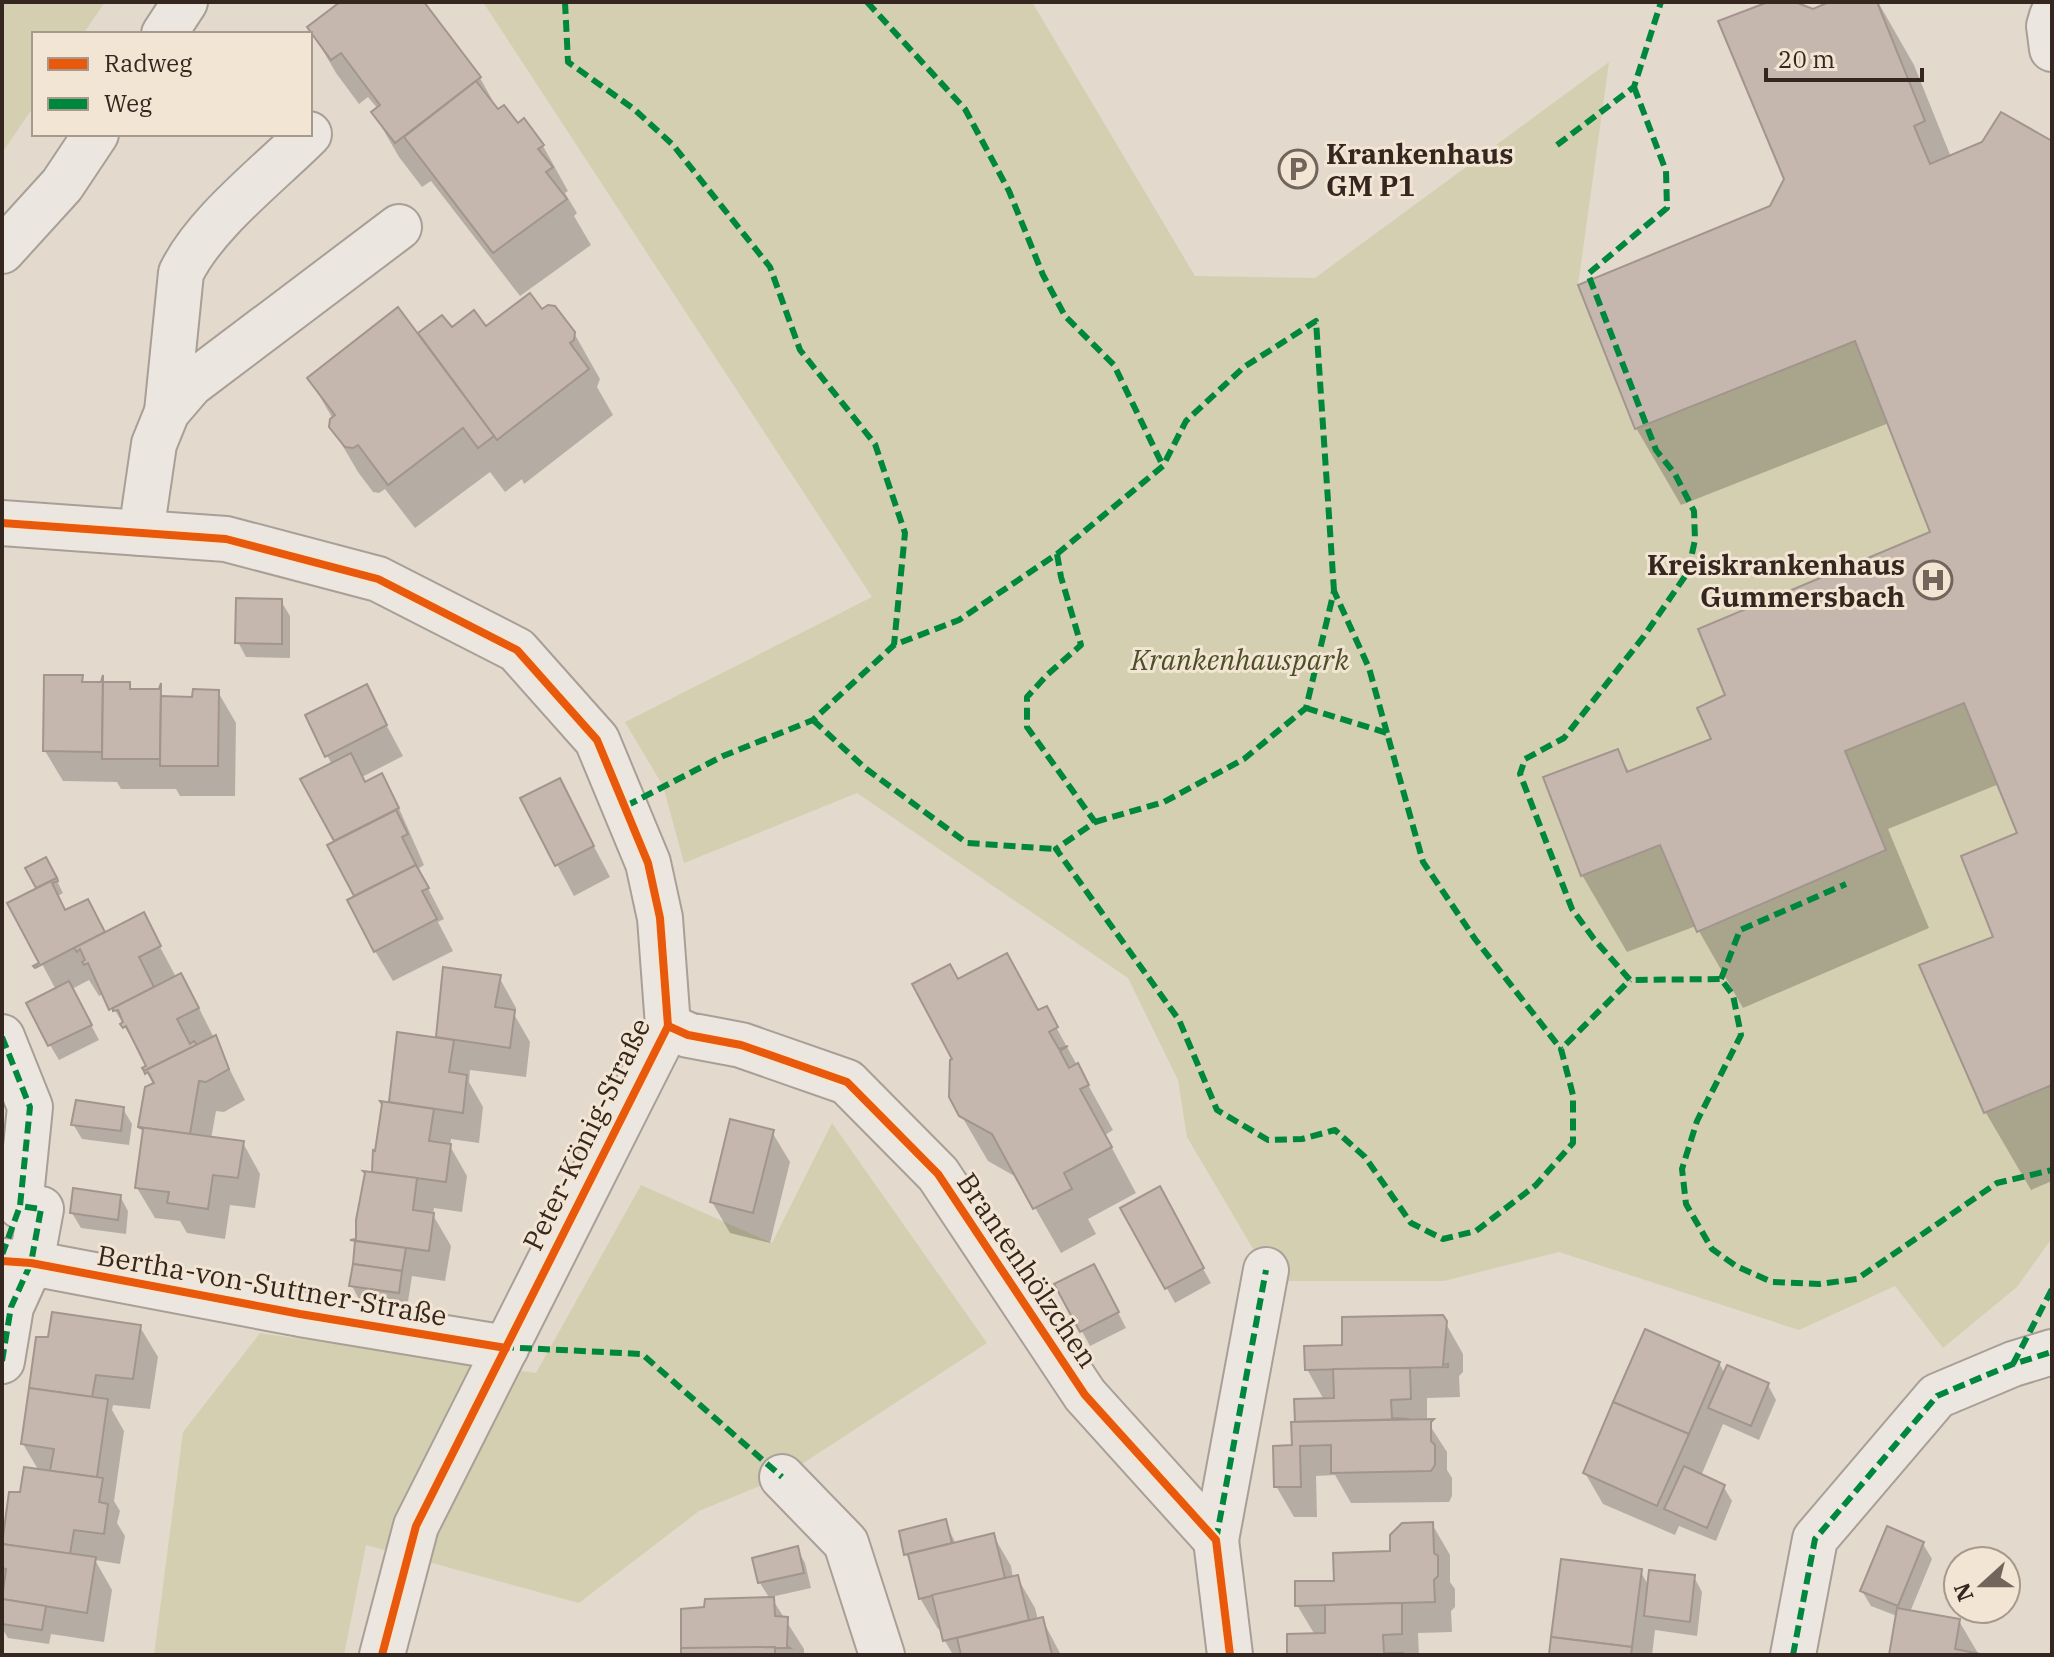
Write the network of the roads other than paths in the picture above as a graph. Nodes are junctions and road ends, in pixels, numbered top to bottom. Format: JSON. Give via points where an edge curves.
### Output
{"nodes":[{"id":1,"x":185,"y":2,"type":"edge"},
{"id":2,"x":2052,"y":16,"type":"edge"},
{"id":3,"x":165,"y":32,"type":"edge"},
{"id":4,"x":2052,"y":49,"type":"edge"},
{"id":5,"x":95,"y":136,"type":"edge"},
{"id":6,"x":307,"y":136,"type":"edge"},
{"id":7,"x":399,"y":227,"type":"dead end"},
{"id":8,"x":2,"y":251,"type":"edge"},
{"id":9,"x":167,"y":412,"type":"junction"},
{"id":10,"x":2,"y":523,"type":"edge"},
{"id":11,"x":141,"y":533,"type":"junction"},
{"id":12,"x":668,"y":1026,"type":"junction"},
{"id":13,"x":2,"y":1037,"type":"edge"},
{"id":14,"x":12,"y":1260,"type":"edge"},
{"id":15,"x":1266,"y":1270,"type":"dead end"},
{"id":16,"x":506,"y":1348,"type":"junction"},
{"id":17,"x":2052,"y":1352,"type":"edge"},
{"id":18,"x":2,"y":1361,"type":"edge"},
{"id":19,"x":782,"y":1477,"type":"dead end"},
{"id":20,"x":1216,"y":1540,"type":"junction"},
{"id":21,"x":382,"y":1655,"type":"edge"},
{"id":22,"x":882,"y":1655,"type":"edge"},
{"id":23,"x":1230,"y":1655,"type":"edge"},
{"id":24,"x":1793,"y":1655,"type":"edge"}],
"edges":[{"from":1,"to":3,"type":"street"},
{"from":2,"to":4,"type":"street"},
{"from":5,"to":8,"type":"street","via":[[62,185]]},
{"from":6,"to":9,"type":"street","via":[[211,230],[181,273]]},
{"from":7,"to":9,"type":"street","via":[[191,384]]},
{"from":9,"to":11,"type":"street","via":[[154,444]]},
{"from":10,"to":11,"type":"street","name":"Peter-König-Straße"},
{"from":11,"to":12,"type":"street","name":"Peter-König-Straße","via":[[226,539],[378,579],[517,650],[597,740],[626,806],[648,863],[660,918]]},
{"from":12,"to":16,"type":"street","name":"Peter-König-Straße"},
{"from":12,"to":20,"type":"street","name":"Brantenhölzchen","via":[[847,1082],[938,1174],[1085,1395]]},
{"from":13,"to":14,"type":"street","via":[[30,1107],[20,1206],[41,1209]]},
{"from":14,"to":16,"type":"street","name":"Bertha-von-Suttner-Straße"},
{"from":14,"to":18,"type":"street"},
{"from":15,"to":20,"type":"street"},
{"from":16,"to":21,"type":"street","name":"Peter-König-Straße","via":[[416,1526]]},
{"from":17,"to":24,"type":"street","via":[[1937,1396],[1825,1527],[1815,1539]]},
{"from":19,"to":22,"type":"street","via":[[846,1543]]},
{"from":20,"to":23,"type":"street"}]}
